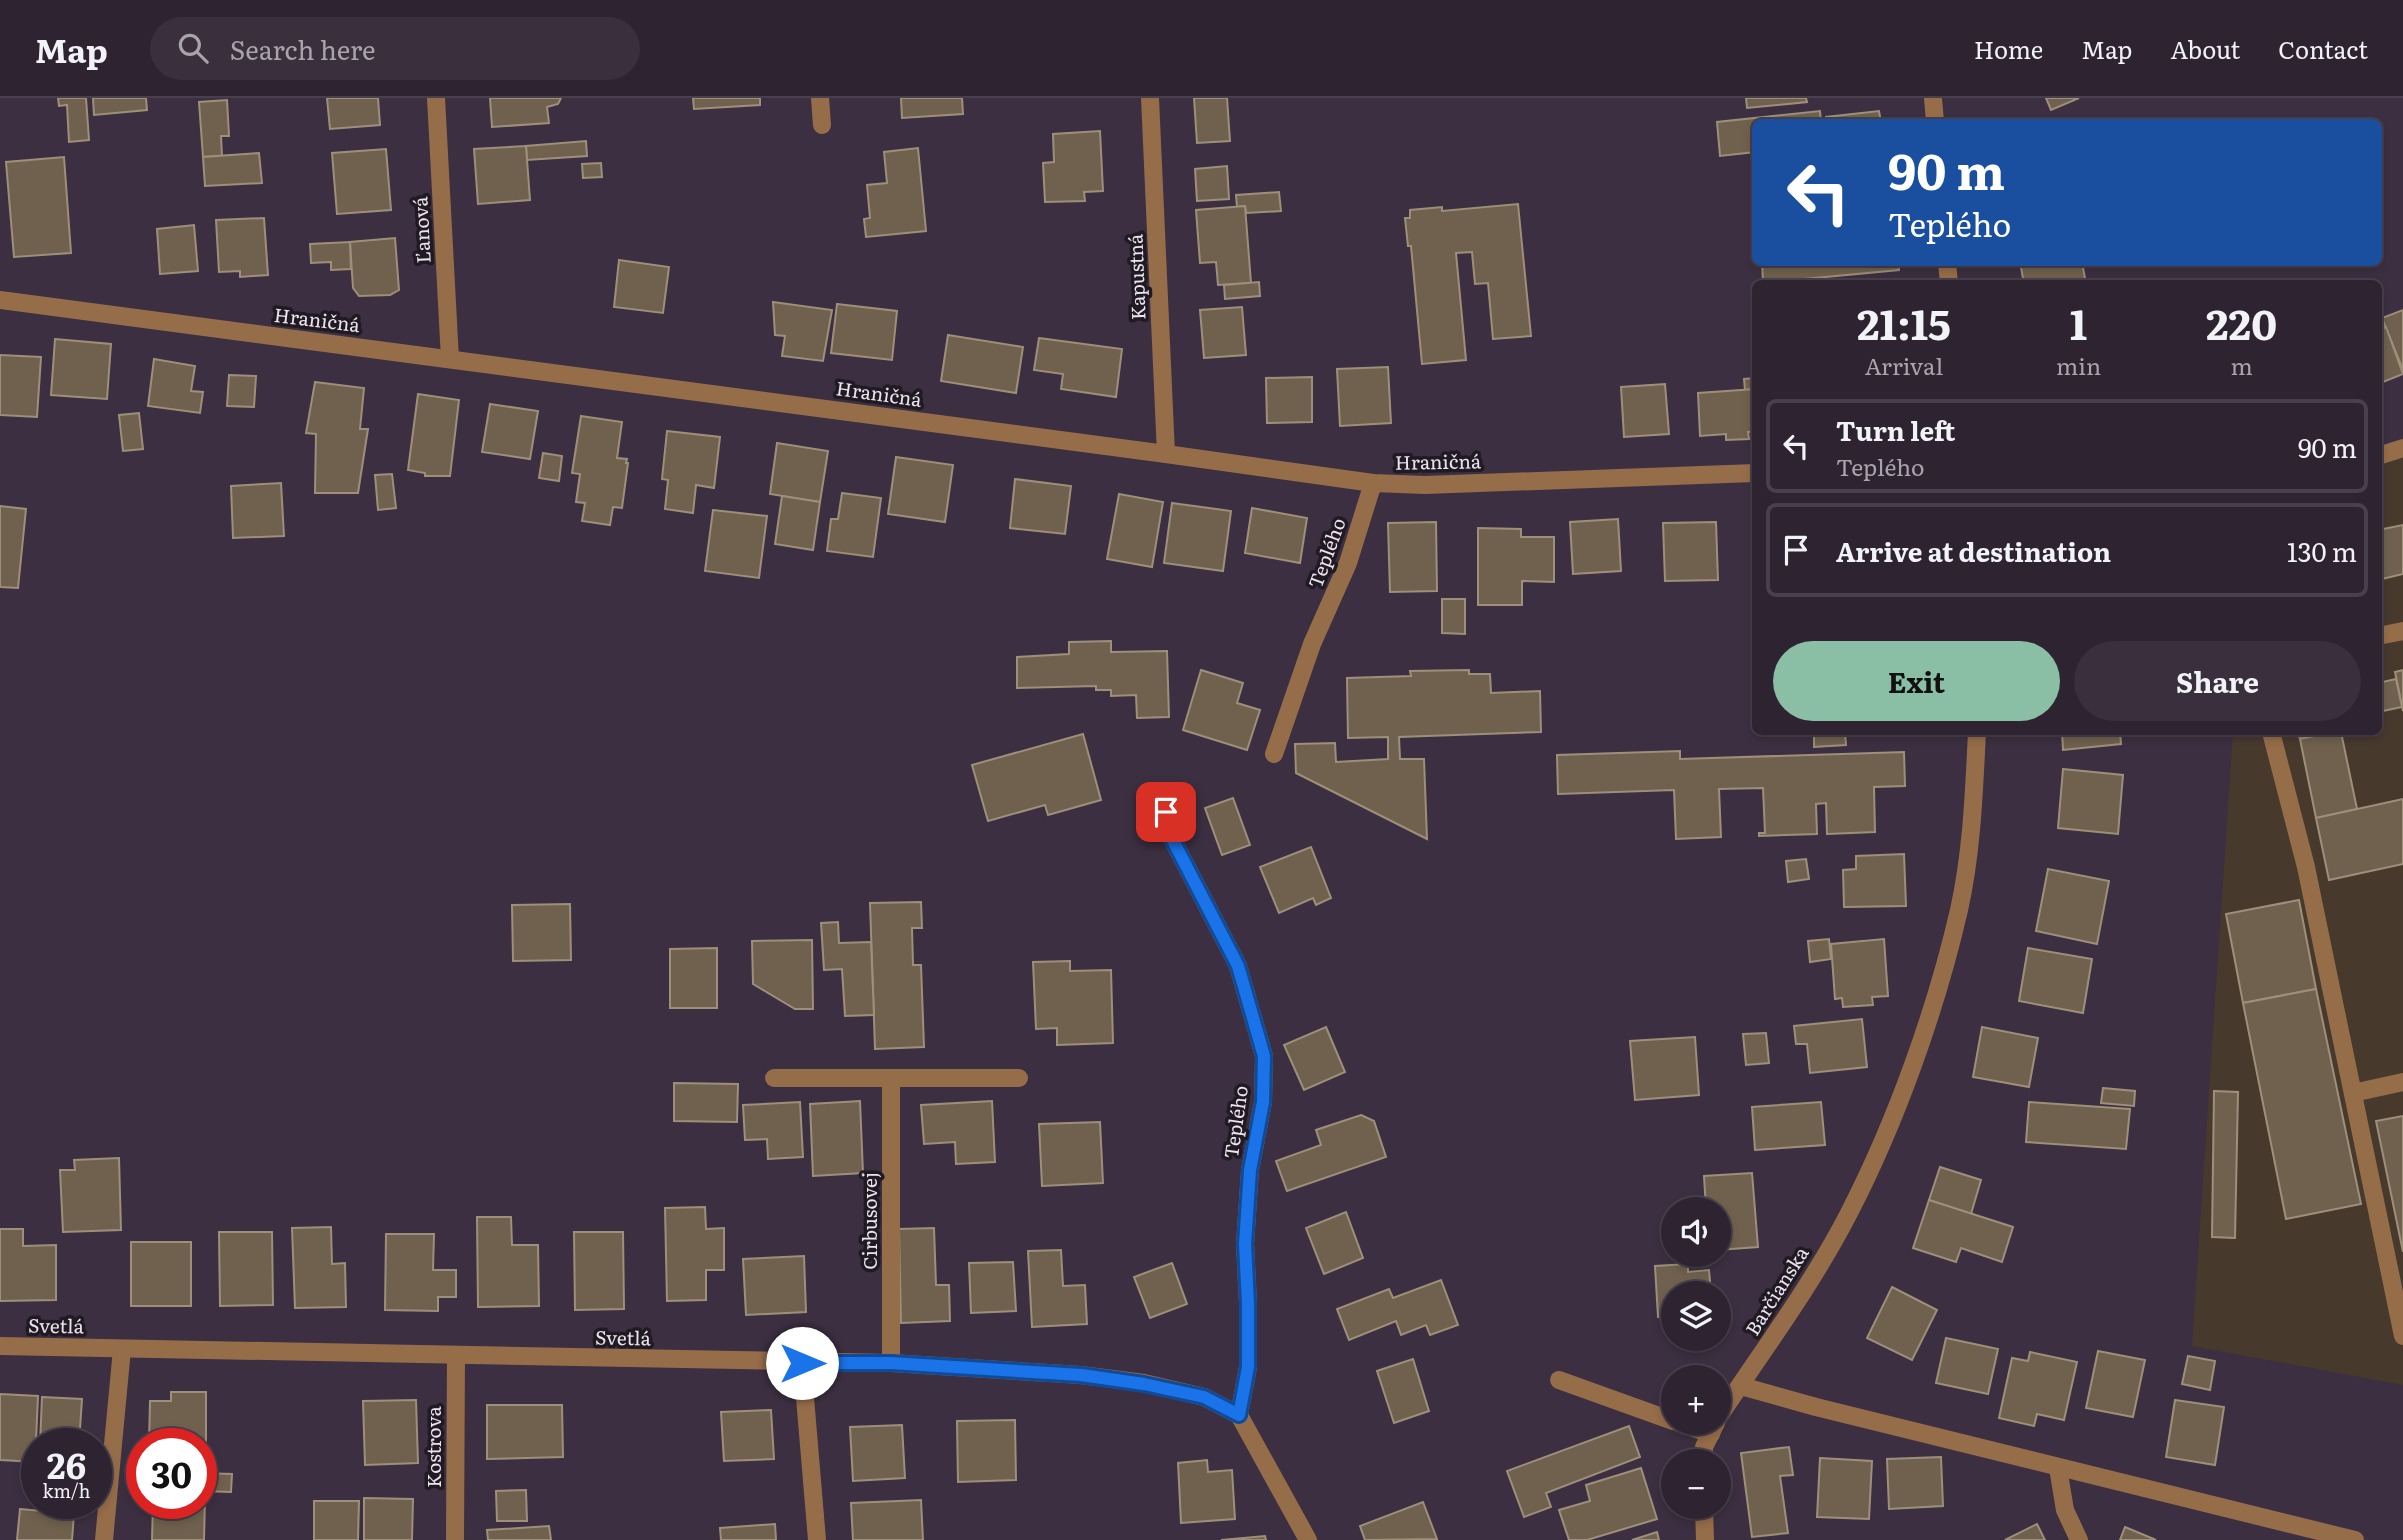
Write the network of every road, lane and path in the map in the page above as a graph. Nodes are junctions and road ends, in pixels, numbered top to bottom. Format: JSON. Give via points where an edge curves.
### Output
{"nodes":[{"id":1,"x":436,"y":98,"type":"edge"},
{"id":2,"x":820,"y":98,"type":"edge"},
{"id":3,"x":1150,"y":98,"type":"edge"},
{"id":4,"x":1933,"y":98,"type":"edge"},
{"id":5,"x":1935,"y":119,"type":"edge"},
{"id":6,"x":822,"y":125,"type":"dead end"},
{"id":7,"x":0,"y":300,"type":"edge"},
{"id":8,"x":450,"y":359,"type":"junction"},
{"id":9,"x":2403,"y":448,"type":"edge"},
{"id":10,"x":1166,"y":454,"type":"junction"},
{"id":11,"x":2382,"y":455,"type":"edge"},
{"id":12,"x":1752,"y":473,"type":"edge"},
{"id":13,"x":1373,"y":484,"type":"junction"},
{"id":14,"x":2403,"y":631,"type":"edge"},
{"id":15,"x":2382,"y":635,"type":"edge"},
{"id":16,"x":1977,"y":735,"type":"edge"},
{"id":17,"x":2271,"y":735,"type":"edge"},
{"id":18,"x":1274,"y":754,"type":"dead end"},
{"id":19,"x":1166,"y":797,"type":"dead end"},
{"id":20,"x":774,"y":1078,"type":"dead end"},
{"id":21,"x":891,"y":1078,"type":"junction"},
{"id":22,"x":1019,"y":1078,"type":"dead end"},
{"id":23,"x":2403,"y":1082,"type":"edge"},
{"id":24,"x":2353,"y":1093,"type":"junction"},
{"id":25,"x":2403,"y":1336,"type":"edge"},
{"id":26,"x":0,"y":1346,"type":"edge"},
{"id":27,"x":122,"y":1349,"type":"junction"},
{"id":28,"x":456,"y":1355,"type":"junction"},
{"id":29,"x":802,"y":1363,"type":"junction"},
{"id":30,"x":891,"y":1363,"type":"junction"},
{"id":31,"x":1559,"y":1380,"type":"dead end"},
{"id":32,"x":1741,"y":1386,"type":"junction"},
{"id":33,"x":1731,"y":1401,"type":"edge"},
{"id":34,"x":1239,"y":1415,"type":"junction"},
{"id":35,"x":1661,"y":1416,"type":"edge"},
{"id":36,"x":2058,"y":1468,"type":"junction"},
{"id":37,"x":1704,"y":1519,"type":"edge"},
{"id":38,"x":104,"y":1540,"type":"edge"},
{"id":39,"x":455,"y":1540,"type":"edge"},
{"id":40,"x":817,"y":1540,"type":"edge"},
{"id":41,"x":1308,"y":1540,"type":"edge"},
{"id":42,"x":1705,"y":1540,"type":"edge"},
{"id":43,"x":2079,"y":1540,"type":"edge"},
{"id":44,"x":2355,"y":1540,"type":"edge"}],
"edges":[{"from":1,"to":8,"type":"street","name":"Ľanová"},
{"from":2,"to":6,"type":"street"},
{"from":3,"to":10,"type":"street","name":"Kapustná"},
{"from":4,"to":5,"type":"street"},
{"from":7,"to":8,"type":"street","name":"Hraničná"},
{"from":8,"to":10,"type":"street","name":"Hraničná"},
{"from":9,"to":11,"type":"street"},
{"from":10,"to":13,"type":"street","name":"Hraničná"},
{"from":12,"to":13,"type":"street","name":"Hraničná"},
{"from":13,"to":18,"type":"street","name":"Teplého","via":[[1348,564],[1312,644]]},
{"from":14,"to":15,"type":"street"},
{"from":16,"to":32,"type":"street","name":"Barčianska","via":[[1959,909],[1932,1007],[1889,1129],[1849,1214],[1796,1305]]},
{"from":17,"to":24,"type":"street","via":[[2306,867]]},
{"from":19,"to":34,"type":"street","name":"Teplého","via":[[1166,827],[1238,966],[1264,1056],[1263,1102],[1250,1170],[1245,1244],[1248,1367]]},
{"from":20,"to":21,"type":"street"},
{"from":21,"to":22,"type":"street"},
{"from":21,"to":30,"type":"street","name":"Cirbusovej"},
{"from":23,"to":24,"type":"street"},
{"from":24,"to":25,"type":"street"},
{"from":26,"to":27,"type":"street","name":"Svetlá"},
{"from":27,"to":28,"type":"street","name":"Svetlá"},
{"from":27,"to":38,"type":"street"},
{"from":28,"to":29,"type":"street","name":"Svetlá"},
{"from":28,"to":39,"type":"street","name":"Kostrova"},
{"from":29,"to":30,"type":"street","name":"Svetlá"},
{"from":29,"to":40,"type":"street"},
{"from":30,"to":34,"type":"street","name":"Svetlá","via":[[1081,1375],[1144,1384],[1204,1397]]},
{"from":31,"to":35,"type":"street"},
{"from":32,"to":33,"type":"street","name":"Barčianska"},
{"from":32,"to":36,"type":"street"},
{"from":34,"to":41,"type":"street"},
{"from":36,"to":43,"type":"street","via":[[2065,1510]]},
{"from":36,"to":44,"type":"street"},
{"from":37,"to":42,"type":"street"}]}
